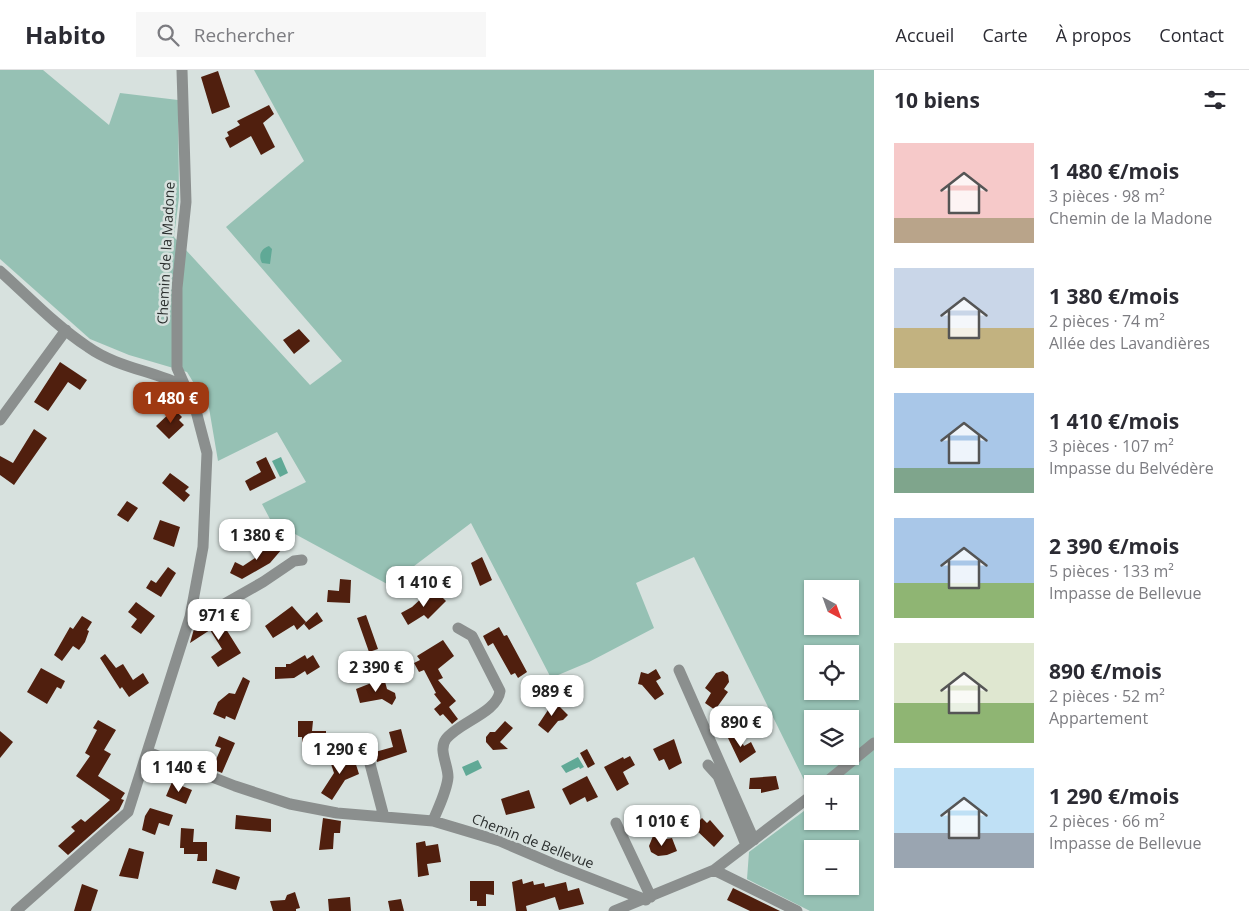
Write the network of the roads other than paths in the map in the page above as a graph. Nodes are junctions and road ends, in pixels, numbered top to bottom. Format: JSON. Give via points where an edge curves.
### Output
{"nodes":[{"id":1,"x":182,"y":70,"type":"edge"},
{"id":2,"x":0,"y":271,"type":"edge"},
{"id":3,"x":66,"y":330,"type":"junction"},
{"id":4,"x":184,"y":386,"type":"junction"},
{"id":5,"x":0,"y":420,"type":"edge"},
{"id":6,"x":302,"y":560,"type":"dead end"},
{"id":7,"x":190,"y":617,"type":"junction"},
{"id":8,"x":458,"y":628,"type":"dead end"},
{"id":9,"x":679,"y":670,"type":"dead end"},
{"id":10,"x":364,"y":741,"type":"dead end"},
{"id":11,"x":874,"y":742,"type":"edge"},
{"id":12,"x":148,"y":752,"type":"junction"},
{"id":13,"x":708,"y":764,"type":"dead end"},
{"id":14,"x":835,"y":775,"type":"edge"},
{"id":15,"x":804,"y":801,"type":"edge"},
{"id":16,"x":384,"y":817,"type":"junction"},
{"id":17,"x":433,"y":821,"type":"junction"},
{"id":18,"x":616,"y":824,"type":"dead end"},
{"id":19,"x":750,"y":843,"type":"junction"},
{"id":20,"x":714,"y":870,"type":"junction"},
{"id":21,"x":649,"y":898,"type":"junction"},
{"id":22,"x":16,"y":911,"type":"edge"},
{"id":23,"x":614,"y":911,"type":"edge"},
{"id":24,"x":797,"y":911,"type":"edge"}],
"edges":[{"from":1,"to":4,"type":"street","name":"Chemin de la Madone","via":[[186,202],[177,288],[177,368]]},
{"from":2,"to":3,"type":"street"},
{"from":3,"to":4,"type":"street","via":[[88,348],[113,360],[164,376]]},
{"from":3,"to":5,"type":"street"},
{"from":4,"to":7,"type":"street","name":"Chemin de la Madone","via":[[196,411],[207,453],[203,547]]},
{"from":6,"to":7,"type":"street","via":[[294,561],[205,616]]},
{"from":7,"to":12,"type":"street","name":"Chemin de la Madone"},
{"from":8,"to":17,"type":"street","via":[[472,636],[500,691],[496,702],[444,741],[448,777]]},
{"from":9,"to":19,"type":"street"},
{"from":10,"to":16,"type":"street"},
{"from":11,"to":14,"type":"street"},
{"from":12,"to":16,"type":"street","name":"Chemin de Bellevue","via":[[290,804]]},
{"from":12,"to":22,"type":"street","name":"Chemin de la Madone","via":[[128,812]]},
{"from":13,"to":19,"type":"street","via":[[718,776]]},
{"from":15,"to":19,"type":"street"},
{"from":16,"to":17,"type":"street","name":"Chemin de Bellevue"},
{"from":17,"to":21,"type":"street","name":"Chemin de Bellevue","via":[[500,841]]},
{"from":18,"to":21,"type":"street"},
{"from":19,"to":20,"type":"street"},
{"from":20,"to":21,"type":"street"},
{"from":20,"to":24,"type":"street"},
{"from":21,"to":23,"type":"street"}]}
